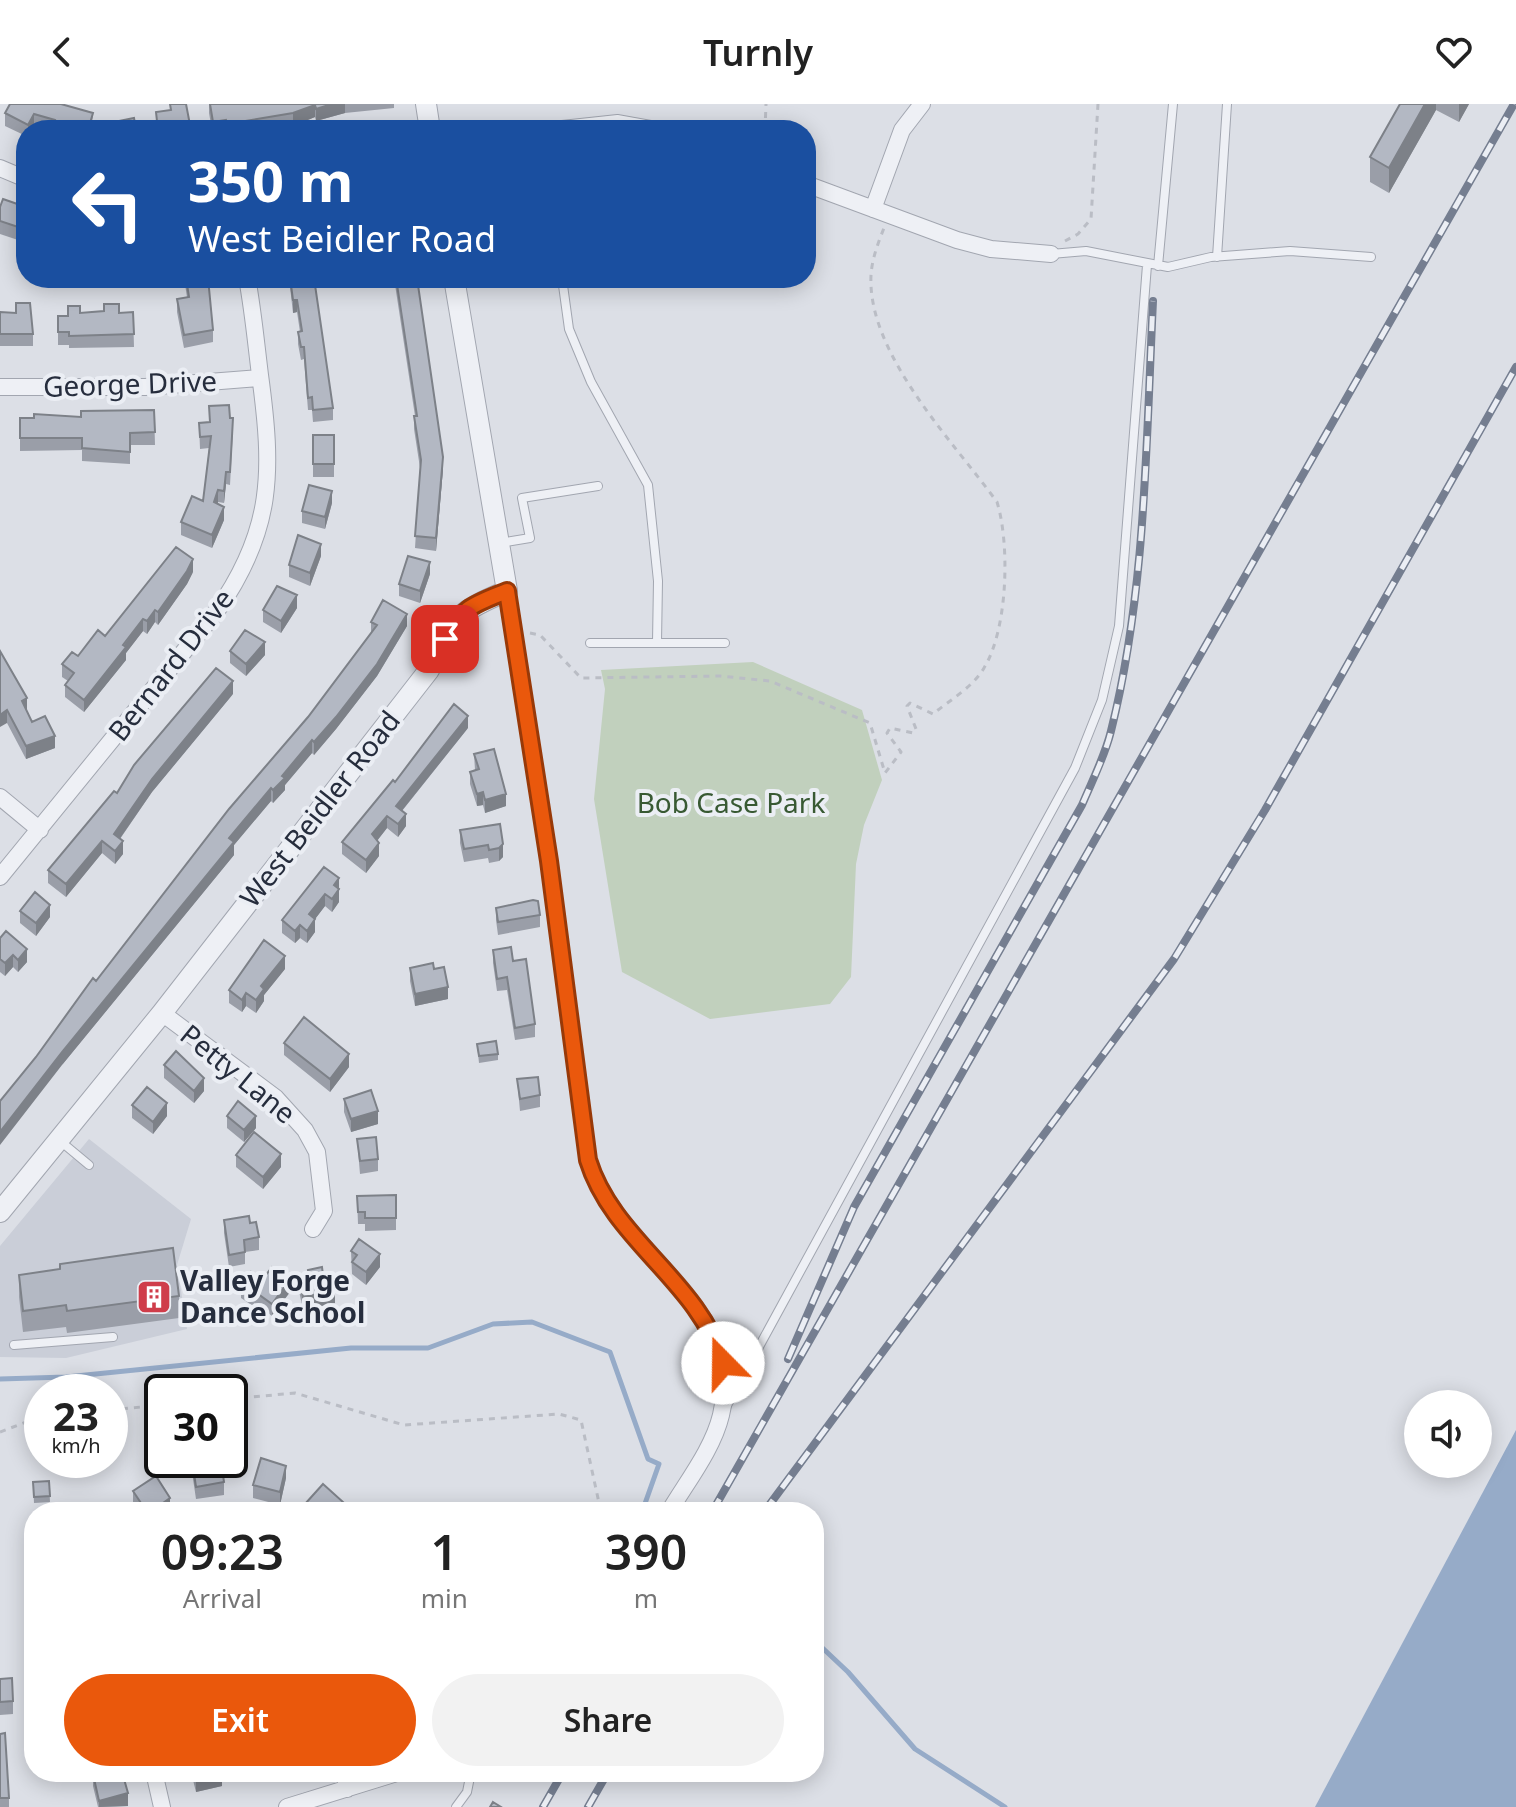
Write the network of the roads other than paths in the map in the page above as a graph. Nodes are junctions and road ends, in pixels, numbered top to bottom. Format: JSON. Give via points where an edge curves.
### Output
{"nodes":[{"id":1,"x":922,"y":104,"type":"edge"},
{"id":2,"x":1173,"y":104,"type":"edge"},
{"id":3,"x":1227,"y":104,"type":"edge"},
{"id":4,"x":816,"y":188,"type":"edge"},
{"id":5,"x":873,"y":209,"type":"junction"},
{"id":6,"x":1053,"y":249,"type":"joint"},
{"id":7,"x":1217,"y":257,"type":"junction"},
{"id":8,"x":1371,"y":257,"type":"dead end"},
{"id":9,"x":1147,"y":265,"type":"junction"},
{"id":10,"x":1158,"y":266,"type":"junction"},
{"id":11,"x":248,"y":288,"type":"edge"},
{"id":12,"x":456,"y":288,"type":"edge"},
{"id":13,"x":563,"y":288,"type":"edge"},
{"id":14,"x":260,"y":378,"type":"junction"},
{"id":15,"x":0,"y":387,"type":"edge"},
{"id":16,"x":598,"y":486,"type":"dead end"},
{"id":17,"x":499,"y":543,"type":"junction"},
{"id":18,"x":507,"y":591,"type":"junction"},
{"id":19,"x":657,"y":642,"type":"junction"},
{"id":20,"x":590,"y":643,"type":"dead end"},
{"id":21,"x":725,"y":643,"type":"dead end"},
{"id":22,"x":0,"y":797,"type":"edge"},
{"id":23,"x":40,"y":830,"type":"junction"},
{"id":24,"x":0,"y":877,"type":"edge"},
{"id":25,"x":162,"y":1013,"type":"junction"},
{"id":26,"x":58,"y":1139,"type":"junction"},
{"id":27,"x":89,"y":1165,"type":"dead end"},
{"id":28,"x":0,"y":1212,"type":"edge"},
{"id":29,"x":313,"y":1229,"type":"dead end"},
{"id":30,"x":113,"y":1337,"type":"dead end"},
{"id":31,"x":14,"y":1345,"type":"dead end"},
{"id":32,"x":721,"y":1416,"type":"junction"},
{"id":33,"x":674,"y":1502,"type":"edge"},
{"id":34,"x":156,"y":1782,"type":"edge"},
{"id":35,"x":342,"y":1782,"type":"edge"},
{"id":36,"x":469,"y":1782,"type":"edge"},
{"id":37,"x":162,"y":1807,"type":"edge"},
{"id":38,"x":287,"y":1807,"type":"edge"},
{"id":39,"x":456,"y":1807,"type":"edge"}],
"edges":[{"from":1,"to":5,"type":"street","via":[[902,130]]},
{"from":2,"to":10,"type":"lane"},
{"from":3,"to":7,"type":"lane"},
{"from":4,"to":5,"type":"street"},
{"from":5,"to":6,"type":"street","via":[[991,249]]},
{"from":6,"to":9,"type":"lane"},
{"from":7,"to":8,"type":"lane","via":[[1290,251]]},
{"from":7,"to":10,"type":"lane"},
{"from":9,"to":10,"type":"lane"},
{"from":9,"to":32,"type":"lane","via":[[1119,626],[1102,700],[1075,768]]},
{"from":11,"to":14,"type":"street","name":"Bernard Drive"},
{"from":12,"to":17,"type":"street"},
{"from":13,"to":19,"type":"lane","via":[[569,329],[591,382],[648,485],[658,581]]},
{"from":14,"to":15,"type":"street","name":"George Drive","via":[[145,387]]},
{"from":14,"to":23,"type":"street","name":"Bernard Drive","via":[[269,437],[268,485],[258,537],[238,580]]},
{"from":16,"to":17,"type":"lane","via":[[522,498],[530,538]]},
{"from":17,"to":18,"type":"street"},
{"from":18,"to":25,"type":"street","name":"West Beidler Road","via":[[456,617],[429,670]]},
{"from":18,"to":32,"type":"street","via":[[588,1160],[616,1217],[685,1292],[716,1339],[723,1363]]},
{"from":19,"to":20,"type":"lane"},
{"from":19,"to":21,"type":"lane"},
{"from":22,"to":23,"type":"street"},
{"from":23,"to":24,"type":"street","name":"Bernard Drive"},
{"from":25,"to":26,"type":"street","name":"West Beidler Road"},
{"from":25,"to":29,"type":"street","name":"Petty Lane","via":[[276,1098],[305,1130],[317,1152],[324,1211]]},
{"from":26,"to":27,"type":"lane"},
{"from":26,"to":28,"type":"street","name":"West Beidler Road"},
{"from":30,"to":31,"type":"lane"},
{"from":32,"to":33,"type":"street"},
{"from":34,"to":37,"type":"street"},
{"from":35,"to":38,"type":"street"},
{"from":36,"to":39,"type":"lane"}]}
